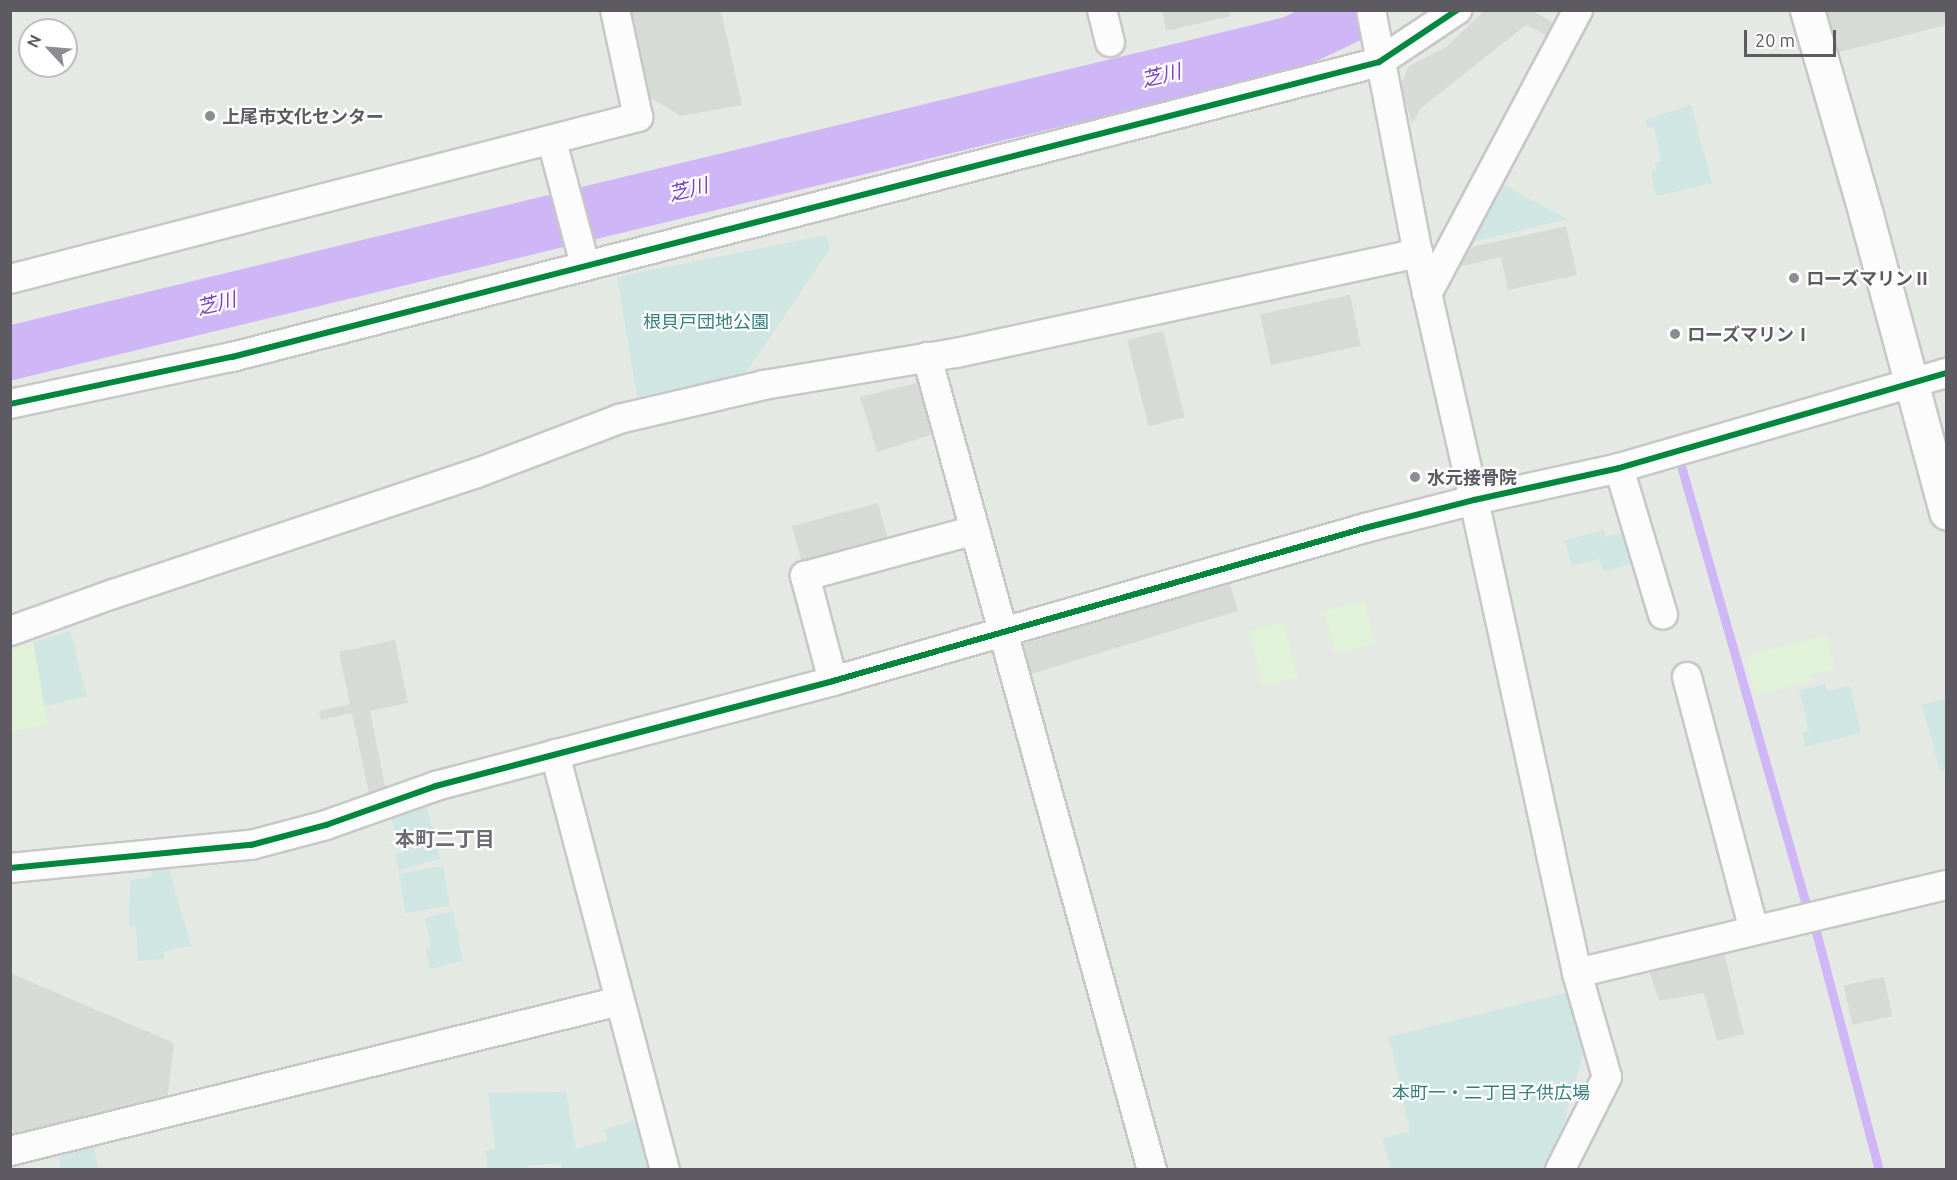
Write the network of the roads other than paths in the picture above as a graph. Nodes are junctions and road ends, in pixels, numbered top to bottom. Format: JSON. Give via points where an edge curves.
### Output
{"nodes":[{"id":1,"x":615,"y":10,"type":"edge"},
{"id":2,"x":1102,"y":10,"type":"edge"},
{"id":3,"x":1371,"y":10,"type":"edge"},
{"id":4,"x":1456,"y":10,"type":"edge"},
{"id":5,"x":1578,"y":10,"type":"edge"},
{"id":6,"x":1807,"y":10,"type":"edge"},
{"id":7,"x":1110,"y":42,"type":"dead end"},
{"id":8,"x":1378,"y":55,"type":"junction"},
{"id":9,"x":555,"y":152,"type":"junction"},
{"id":10,"x":1418,"y":253,"type":"junction"},
{"id":11,"x":585,"y":265,"type":"junction"},
{"id":12,"x":10,"y":279,"type":"edge"},
{"id":13,"x":1427,"y":294,"type":"junction"},
{"id":14,"x":927,"y":357,"type":"junction"},
{"id":15,"x":1947,"y":374,"type":"edge"},
{"id":16,"x":1910,"y":384,"type":"junction"},
{"id":17,"x":10,"y":404,"type":"edge"},
{"id":18,"x":1619,"y":468,"type":"junction"},
{"id":19,"x":1474,"y":500,"type":"junction"},
{"id":20,"x":1947,"y":512,"type":"edge"},
{"id":21,"x":975,"y":530,"type":"junction"},
{"id":22,"x":1663,"y":615,"type":"dead end"},
{"id":23,"x":10,"y":631,"type":"edge"},
{"id":24,"x":1002,"y":632,"type":"junction"},
{"id":25,"x":1687,"y":677,"type":"dead end"},
{"id":26,"x":833,"y":681,"type":"junction"},
{"id":27,"x":555,"y":754,"type":"junction"},
{"id":28,"x":10,"y":868,"type":"edge"},
{"id":29,"x":1947,"y":885,"type":"edge"},
{"id":30,"x":1754,"y":930,"type":"junction"},
{"id":31,"x":1577,"y":973,"type":"junction"},
{"id":32,"x":620,"y":1001,"type":"junction"},
{"id":33,"x":10,"y":1151,"type":"edge"},
{"id":34,"x":665,"y":1170,"type":"edge"},
{"id":35,"x":1152,"y":1170,"type":"edge"},
{"id":36,"x":1560,"y":1170,"type":"edge"}],
"edges":[{"from":1,"to":9,"type":"street","via":[[638,117]]},
{"from":2,"to":7,"type":"street"},
{"from":3,"to":8,"type":"street"},
{"from":4,"to":8,"type":"street"},
{"from":5,"to":13,"type":"street"},
{"from":6,"to":16,"type":"street"},
{"from":8,"to":10,"type":"street"},
{"from":8,"to":11,"type":"street"},
{"from":9,"to":11,"type":"street"},
{"from":9,"to":12,"type":"street"},
{"from":10,"to":13,"type":"street"},
{"from":10,"to":14,"type":"street"},
{"from":11,"to":17,"type":"street","via":[[232,357]]},
{"from":13,"to":19,"type":"street"},
{"from":14,"to":21,"type":"street"},
{"from":14,"to":23,"type":"street","via":[[764,385],[618,418],[477,473]]},
{"from":15,"to":16,"type":"street"},
{"from":16,"to":18,"type":"street"},
{"from":16,"to":20,"type":"street"},
{"from":18,"to":19,"type":"street"},
{"from":18,"to":22,"type":"street"},
{"from":19,"to":24,"type":"street"},
{"from":19,"to":31,"type":"street"},
{"from":21,"to":24,"type":"street"},
{"from":21,"to":26,"type":"street","via":[[805,576]]},
{"from":24,"to":26,"type":"street"},
{"from":24,"to":35,"type":"street"},
{"from":25,"to":30,"type":"street"},
{"from":26,"to":27,"type":"street"},
{"from":27,"to":28,"type":"street","via":[[435,786],[326,825],[251,845]]},
{"from":27,"to":32,"type":"street"},
{"from":29,"to":30,"type":"street"},
{"from":30,"to":31,"type":"street"},
{"from":31,"to":36,"type":"street","via":[[1607,1077]]},
{"from":32,"to":33,"type":"street"},
{"from":32,"to":34,"type":"street"}]}
